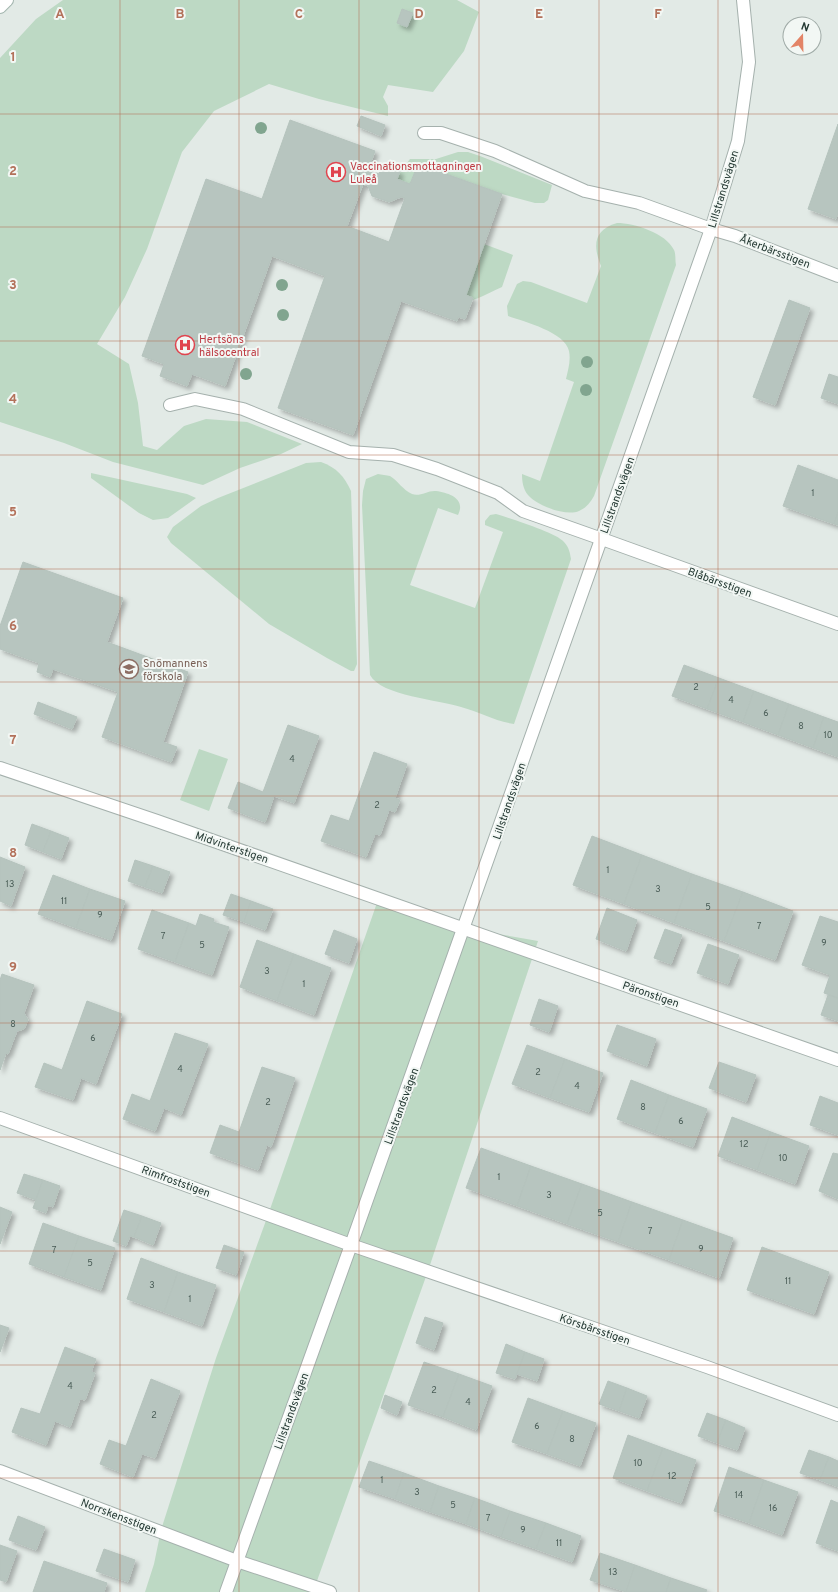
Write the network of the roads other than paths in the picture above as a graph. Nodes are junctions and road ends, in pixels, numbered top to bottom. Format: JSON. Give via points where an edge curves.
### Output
{"nodes":[{"id":1,"x":7,"y":0,"type":"edge"},
{"id":2,"x":743,"y":0,"type":"edge"},
{"id":3,"x":0,"y":7,"type":"edge"},
{"id":4,"x":424,"y":133,"type":"dead end"},
{"id":5,"x":711,"y":229,"type":"junction"},
{"id":6,"x":838,"y":276,"type":"edge"},
{"id":7,"x":170,"y":406,"type":"dead end"},
{"id":8,"x":602,"y":539,"type":"junction"},
{"id":9,"x":838,"y":624,"type":"edge"},
{"id":10,"x":0,"y":768,"type":"edge"},
{"id":11,"x":464,"y":928,"type":"junction"},
{"id":12,"x":838,"y":1060,"type":"edge"},
{"id":13,"x":0,"y":1118,"type":"edge"},
{"id":14,"x":351,"y":1245,"type":"junction"},
{"id":15,"x":838,"y":1415,"type":"edge"},
{"id":16,"x":0,"y":1471,"type":"edge"},
{"id":17,"x":237,"y":1561,"type":"junction"},
{"id":18,"x":226,"y":1592,"type":"edge"},
{"id":19,"x":330,"y":1592,"type":"edge"}],
"edges":[{"from":1,"to":3,"type":"street"},
{"from":2,"to":5,"type":"street","name":"Lillstrandsvägen","via":[[748,70],[738,141]]},
{"from":4,"to":5,"type":"street","name":"Åkerbärsstigen","via":[[441,133],[495,151],[585,191],[638,203]]},
{"from":5,"to":6,"type":"street","name":"Åkerbärsstigen"},
{"from":5,"to":8,"type":"street","name":"Lillstrandsvägen"},
{"from":7,"to":8,"type":"street","name":"Blåbärsstigen","via":[[195,399],[244,409],[350,452],[393,455],[437,469],[498,493],[523,510]]},
{"from":8,"to":9,"type":"street","name":"Blåbärsstigen"},
{"from":8,"to":11,"type":"street","name":"Lillstrandsvägen"},
{"from":10,"to":11,"type":"street","name":"Midvinterstigen"},
{"from":11,"to":12,"type":"street","name":"Päronstigen"},
{"from":11,"to":14,"type":"street","name":"Lillstrandsvägen"},
{"from":13,"to":14,"type":"street","name":"Rimfroststigen"},
{"from":14,"to":15,"type":"street","name":"Körsbärsstigen","via":[[707,1367]]},
{"from":14,"to":17,"type":"street","name":"Lillstrandsvägen"},
{"from":16,"to":17,"type":"street","name":"Norrskensstigen"},
{"from":17,"to":18,"type":"street","name":"Lillstrandsvägen"},
{"from":17,"to":19,"type":"street","name":"Norrskensstigen"}]}
